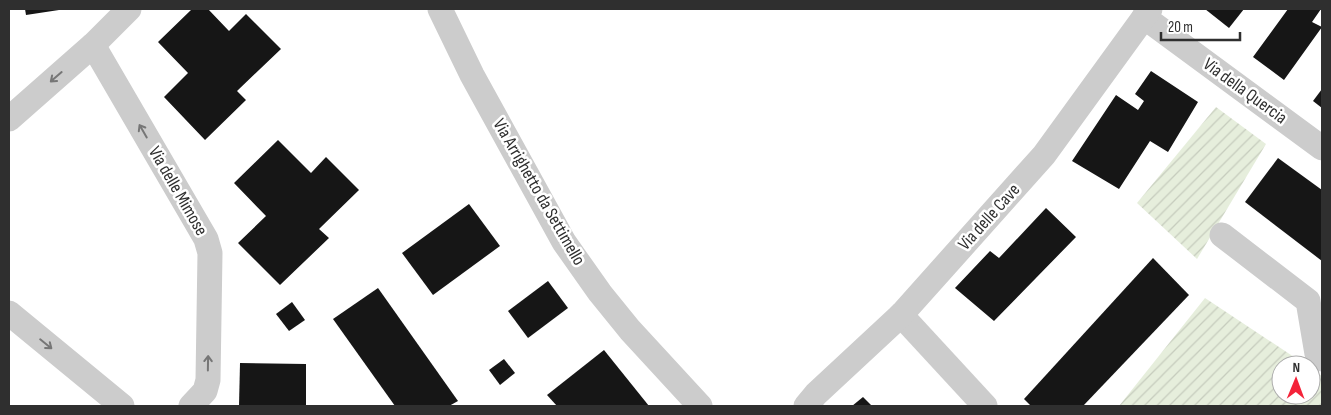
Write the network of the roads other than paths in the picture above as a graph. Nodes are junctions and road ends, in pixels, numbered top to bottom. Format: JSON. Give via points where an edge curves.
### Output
{"nodes":[{"id":1,"x":129,"y":9,"type":"edge"},
{"id":2,"x":440,"y":9,"type":"edge"},
{"id":3,"x":1147,"y":13,"type":"edge"},
{"id":4,"x":93,"y":45,"type":"junction"},
{"id":5,"x":9,"y":119,"type":"edge"},
{"id":6,"x":1322,"y":148,"type":"edge"},
{"id":7,"x":1222,"y":235,"type":"dead end"},
{"id":8,"x":9,"y":313,"type":"edge"},
{"id":9,"x":901,"y":315,"type":"junction"},
{"id":10,"x":1322,"y":359,"type":"edge"},
{"id":11,"x":122,"y":406,"type":"edge"},
{"id":12,"x":191,"y":406,"type":"edge"},
{"id":13,"x":700,"y":406,"type":"edge"},
{"id":14,"x":806,"y":406,"type":"edge"},
{"id":15,"x":985,"y":406,"type":"edge"}],
"edges":[{"from":1,"to":4,"type":"street"},
{"from":2,"to":13,"type":"street","name":"Via Arrighetto da Settimello","via":[[472,75],[564,242],[630,330]]},
{"from":3,"to":6,"type":"street","name":"Via della Quercia"},
{"from":3,"to":9,"type":"street","name":"Via delle Cave","via":[[1044,155]]},
{"from":4,"to":5,"type":"street","one_way":true},
{"from":12,"to":4,"type":"street","name":"Via delle Mimose","one_way":true,"via":[[204,391],[208,380],[210,253],[206,240]]},
{"from":7,"to":10,"type":"street","via":[[1308,300],[1317,354]]},
{"from":8,"to":11,"type":"street","one_way":true},
{"from":9,"to":14,"type":"street","name":"Via delle Cave"},
{"from":9,"to":15,"type":"street"}]}
